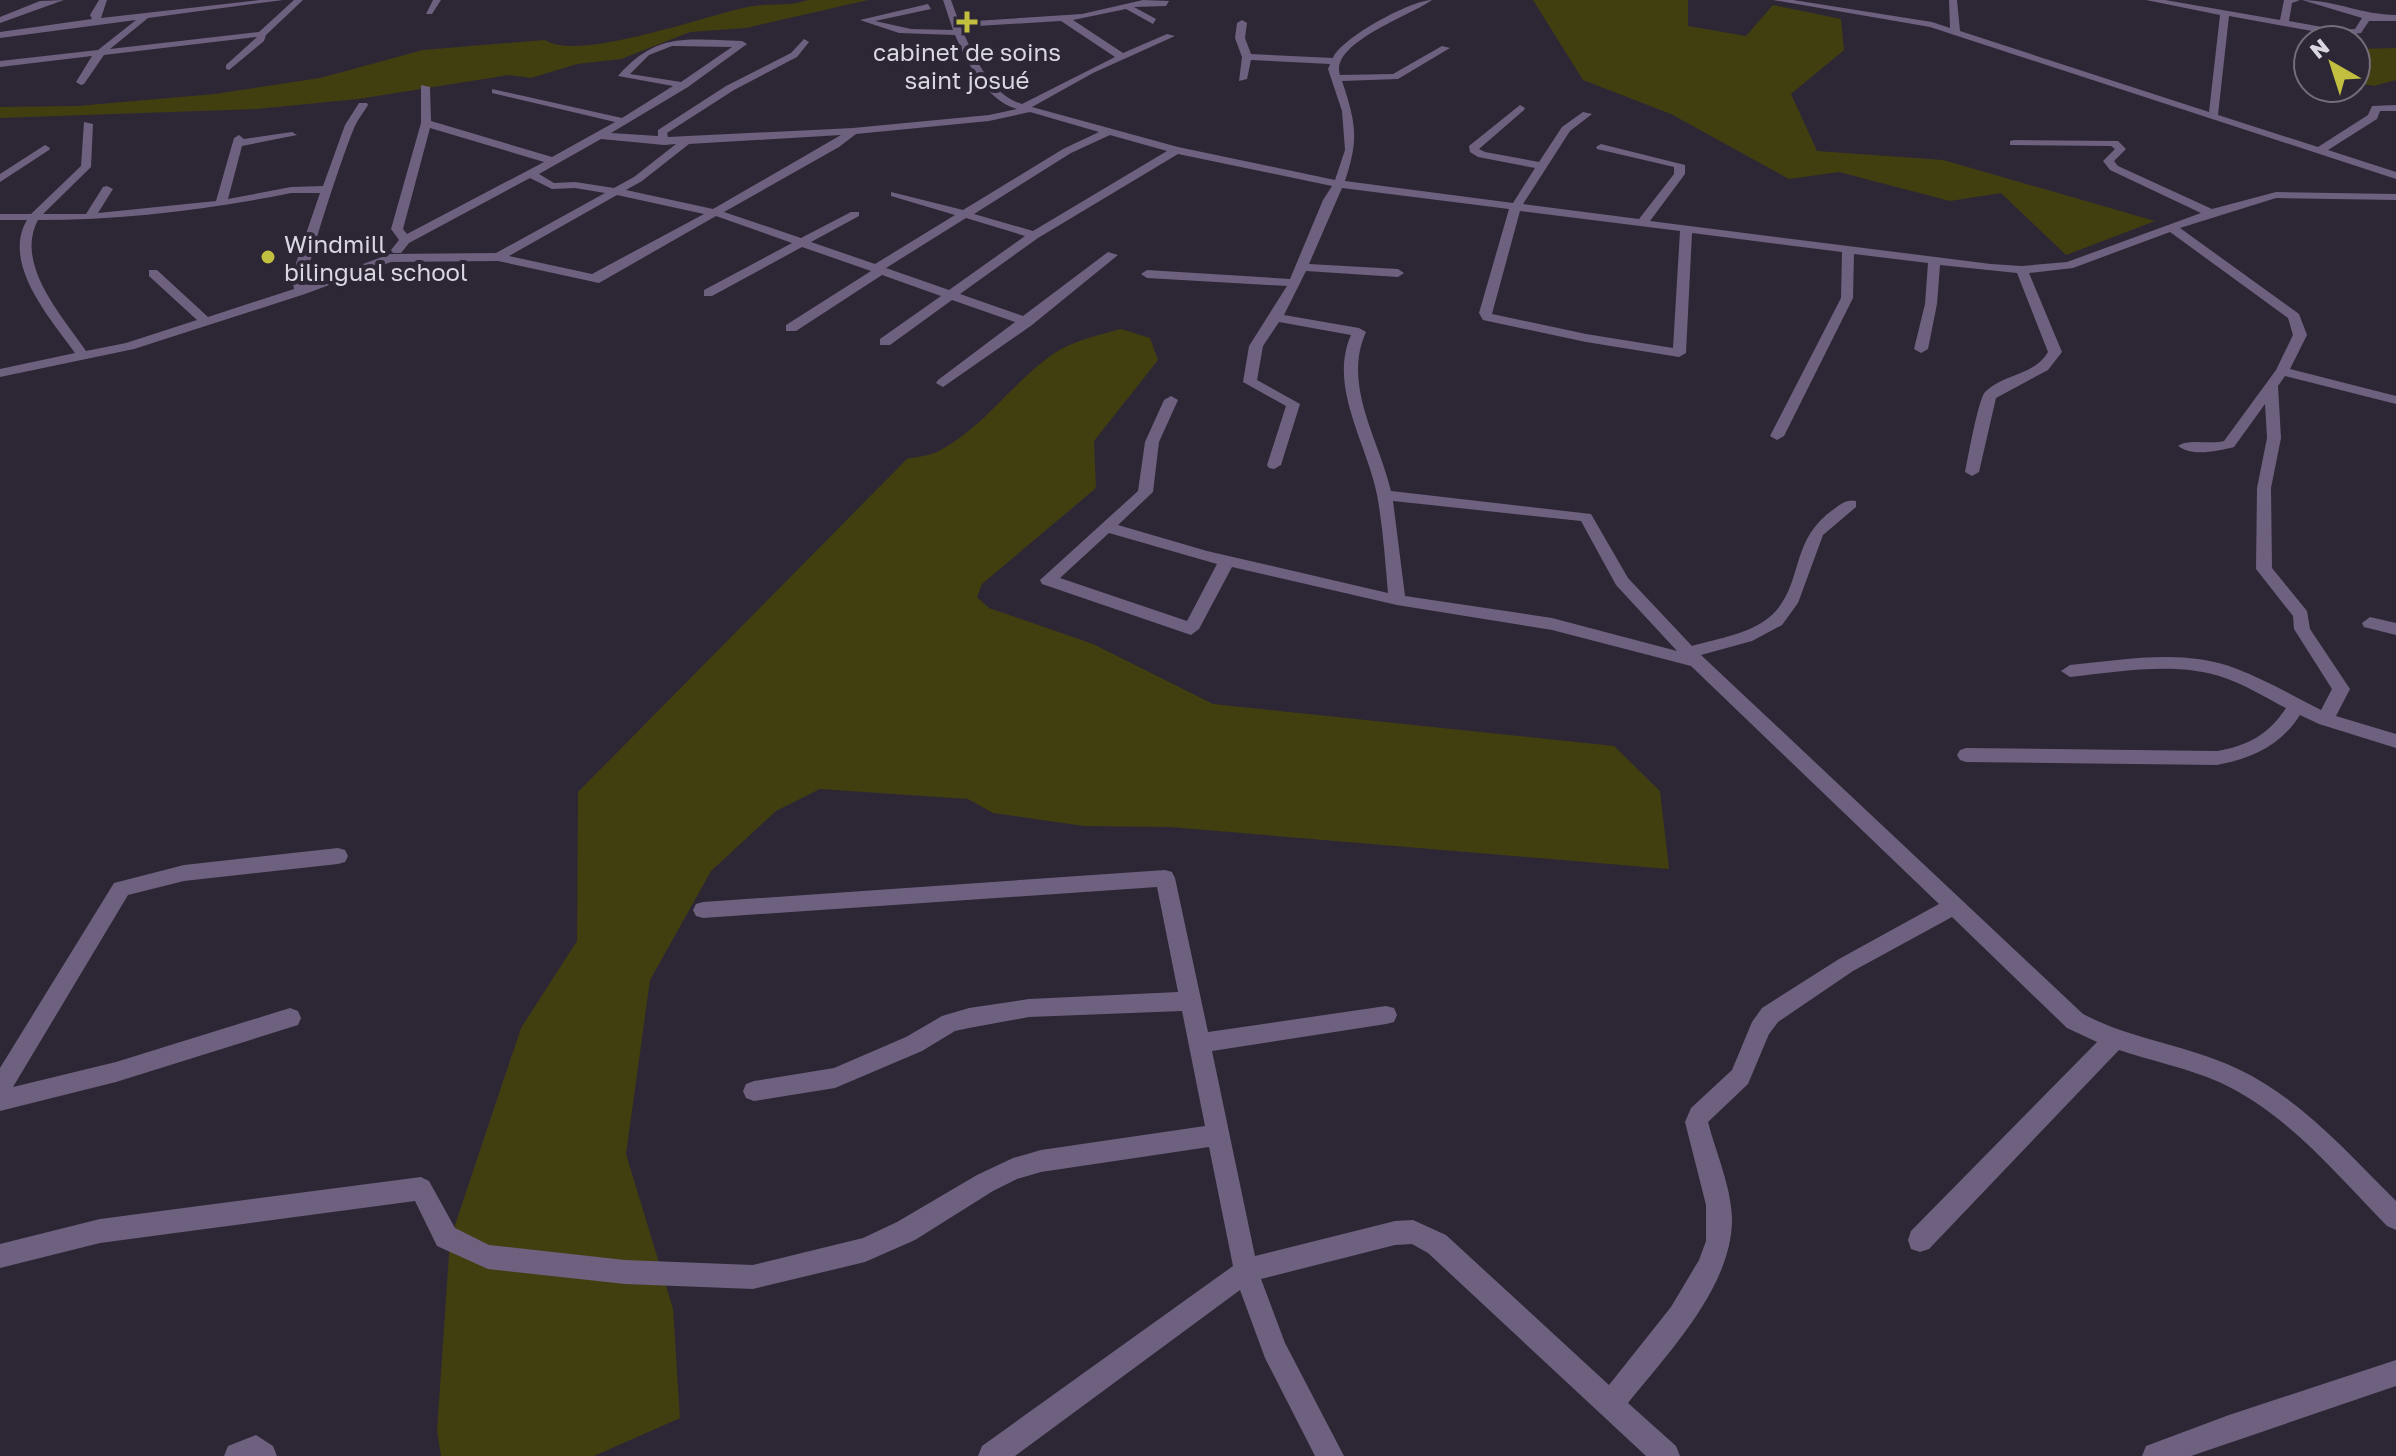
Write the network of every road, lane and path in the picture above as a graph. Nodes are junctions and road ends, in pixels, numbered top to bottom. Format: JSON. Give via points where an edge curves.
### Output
{"nodes":[{"id":1,"x":60,"y":0,"type":"edge"},
{"id":2,"x":103,"y":0,"type":"edge"},
{"id":3,"x":279,"y":0,"type":"edge"},
{"id":4,"x":299,"y":0,"type":"edge"},
{"id":5,"x":437,"y":0,"type":"edge"},
{"id":6,"x":947,"y":0,"type":"edge"},
{"id":7,"x":1428,"y":0,"type":"edge"},
{"id":8,"x":1777,"y":0,"type":"edge"},
{"id":9,"x":1953,"y":0,"type":"edge"},
{"id":10,"x":2150,"y":0,"type":"edge"},
{"id":11,"x":2296,"y":0,"type":"edge"},
{"id":12,"x":2306,"y":0,"type":"edge"},
{"id":13,"x":212,"y":3,"type":"edge"},
{"id":14,"x":1166,"y":3,"type":"dead end"},
{"id":15,"x":928,"y":7,"type":"dead end"},
{"id":16,"x":1129,"y":8,"type":"junction"},
{"id":17,"x":429,"y":12,"type":"dead end"},
{"id":18,"x":2225,"y":12,"type":"junction"},
{"id":19,"x":2370,"y":17,"type":"junction"},
{"id":20,"x":144,"y":18,"type":"junction"},
{"id":21,"x":1063,"y":18,"type":"junction"},
{"id":22,"x":2396,"y":18,"type":"edge"},
{"id":23,"x":0,"y":20,"type":"edge"},
{"id":24,"x":97,"y":21,"type":"junction"},
{"id":25,"x":1153,"y":21,"type":"dead end"},
{"id":26,"x":1242,"y":23,"type":"dead end"},
{"id":27,"x":2284,"y":23,"type":"junction"},
{"id":28,"x":957,"y":29,"type":"junction"},
{"id":29,"x":1955,"y":32,"type":"junction"},
{"id":30,"x":262,"y":34,"type":"junction"},
{"id":31,"x":0,"y":35,"type":"edge"},
{"id":32,"x":1170,"y":36,"type":"dead end"},
{"id":33,"x":804,"y":42,"type":"dead end"},
{"id":34,"x":1445,"y":48,"type":"dead end"},
{"id":35,"x":98,"y":54,"type":"junction"},
{"id":36,"x":1122,"y":57,"type":"junction"},
{"id":37,"x":1247,"y":57,"type":"junction"},
{"id":38,"x":1336,"y":61,"type":"junction"},
{"id":39,"x":0,"y":64,"type":"edge"},
{"id":40,"x":229,"y":67,"type":"dead end"},
{"id":41,"x":1336,"y":78,"type":"junction"},
{"id":42,"x":1242,"y":79,"type":"dead end"},
{"id":43,"x":81,"y":82,"type":"dead end"},
{"id":44,"x":685,"y":84,"type":"junction"},
{"id":45,"x":701,"y":85,"type":"dead end"},
{"id":46,"x":716,"y":86,"type":"dead end"},
{"id":47,"x":425,"y":87,"type":"dead end"},
{"id":48,"x":730,"y":88,"type":"junction"},
{"id":49,"x":496,"y":91,"type":"dead end"},
{"id":50,"x":363,"y":105,"type":"dead end"},
{"id":51,"x":1520,"y":108,"type":"dead end"},
{"id":52,"x":2396,"y":108,"type":"edge"},
{"id":53,"x":1026,"y":109,"type":"junction"},
{"id":54,"x":1587,"y":114,"type":"dead end"},
{"id":55,"x":2213,"y":118,"type":"junction"},
{"id":56,"x":623,"y":121,"type":"junction"},
{"id":57,"x":426,"y":123,"type":"junction"},
{"id":58,"x":88,"y":124,"type":"dead end"},
{"id":59,"x":853,"y":131,"type":"junction"},
{"id":60,"x":1109,"y":131,"type":"junction"},
{"id":61,"x":292,"y":135,"type":"dead end"},
{"id":62,"x":600,"y":136,"type":"junction"},
{"id":63,"x":686,"y":141,"type":"junction"},
{"id":64,"x":664,"y":142,"type":"junction"},
{"id":65,"x":2014,"y":143,"type":"dead end"},
{"id":66,"x":1601,"y":147,"type":"dead end"},
{"id":67,"x":45,"y":148,"type":"dead end"},
{"id":68,"x":1176,"y":150,"type":"junction"},
{"id":69,"x":2321,"y":150,"type":"junction"},
{"id":70,"x":556,"y":162,"type":"junction"},
{"id":71,"x":1541,"y":166,"type":"junction"},
{"id":72,"x":533,"y":175,"type":"junction"},
{"id":73,"x":2396,"y":176,"type":"edge"},
{"id":74,"x":0,"y":179,"type":"edge"},
{"id":75,"x":1339,"y":184,"type":"junction"},
{"id":76,"x":107,"y":189,"type":"dead end"},
{"id":77,"x":327,"y":189,"type":"junction"},
{"id":78,"x":614,"y":191,"type":"junction"},
{"id":79,"x":895,"y":194,"type":"dead end"},
{"id":80,"x":2396,"y":197,"type":"edge"},
{"id":81,"x":221,"y":204,"type":"junction"},
{"id":82,"x":1515,"y":208,"type":"junction"},
{"id":83,"x":717,"y":213,"type":"junction"},
{"id":84,"x":2211,"y":213,"type":"junction"},
{"id":85,"x":855,"y":214,"type":"dead end"},
{"id":86,"x":34,"y":215,"type":"junction"},
{"id":87,"x":963,"y":215,"type":"junction"},
{"id":88,"x":0,"y":217,"type":"edge"},
{"id":89,"x":90,"y":217,"type":"junction"},
{"id":90,"x":980,"y":220,"type":"junction"},
{"id":91,"x":1642,"y":223,"type":"junction"},
{"id":92,"x":1686,"y":228,"type":"junction"},
{"id":93,"x":2173,"y":229,"type":"junction"},
{"id":94,"x":1034,"y":235,"type":"junction"},
{"id":95,"x":405,"y":240,"type":"junction"},
{"id":96,"x":800,"y":241,"type":"junction"},
{"id":97,"x":1848,"y":249,"type":"junction"},
{"id":98,"x":1112,"y":255,"type":"dead end"},
{"id":99,"x":498,"y":257,"type":"junction"},
{"id":100,"x":390,"y":258,"type":"junction"},
{"id":101,"x":1934,"y":262,"type":"junction"},
{"id":102,"x":1300,"y":267,"type":"junction"},
{"id":103,"x":880,"y":269,"type":"junction"},
{"id":104,"x":2022,"y":270,"type":"junction"},
{"id":105,"x":153,"y":273,"type":"dead end"},
{"id":106,"x":1398,"y":273,"type":"dead end"},
{"id":107,"x":1147,"y":274,"type":"dead end"},
{"id":108,"x":1295,"y":283,"type":"junction"},
{"id":109,"x":301,"y":291,"type":"junction"},
{"id":110,"x":708,"y":293,"type":"dead end"},
{"id":111,"x":952,"y":295,"type":"junction"},
{"id":112,"x":1276,"y":318,"type":"junction"},
{"id":113,"x":205,"y":321,"type":"junction"},
{"id":114,"x":1027,"y":322,"type":"junction"},
{"id":115,"x":791,"y":328,"type":"dead end"},
{"id":116,"x":885,"y":342,"type":"dead end"},
{"id":117,"x":1921,"y":349,"type":"dead end"},
{"id":118,"x":84,"y":357,"type":"junction"},
{"id":119,"x":0,"y":373,"type":"edge"},
{"id":120,"x":2277,"y":378,"type":"junction"},
{"id":121,"x":943,"y":383,"type":"dead end"},
{"id":122,"x":1171,"y":400,"type":"dead end"},
{"id":123,"x":2396,"y":400,"type":"edge"},
{"id":124,"x":1777,"y":436,"type":"dead end"},
{"id":125,"x":2185,"y":446,"type":"dead end"},
{"id":126,"x":1274,"y":465,"type":"dead end"},
{"id":127,"x":1972,"y":472,"type":"dead end"},
{"id":128,"x":1385,"y":495,"type":"junction"},
{"id":129,"x":1851,"y":504,"type":"dead end"},
{"id":130,"x":1107,"y":527,"type":"junction"},
{"id":131,"x":1227,"y":561,"type":"junction"},
{"id":132,"x":1397,"y":600,"type":"junction"},
{"id":133,"x":2370,"y":623,"type":"dead end"},
{"id":134,"x":2396,"y":629,"type":"edge"},
{"id":135,"x":1693,"y":657,"type":"junction"},
{"id":136,"x":2070,"y":671,"type":"dead end"},
{"id":137,"x":2297,"y":706,"type":"junction"},
{"id":138,"x":2325,"y":719,"type":"junction"},
{"id":139,"x":2396,"y":741,"type":"edge"},
{"id":140,"x":1966,"y":755,"type":"dead end"},
{"id":141,"x":338,"y":856,"type":"dead end"},
{"id":142,"x":1954,"y":906,"type":"junction"},
{"id":143,"x":703,"y":910,"type":"dead end"},
{"id":144,"x":1192,"y":1001,"type":"junction"},
{"id":145,"x":1386,"y":1015,"type":"dead end"},
{"id":146,"x":290,"y":1018,"type":"dead end"},
{"id":147,"x":2115,"y":1039,"type":"junction"},
{"id":148,"x":1200,"y":1043,"type":"junction"},
{"id":149,"x":0,"y":1088,"type":"edge"},
{"id":150,"x":754,"y":1091,"type":"dead end"},
{"id":151,"x":0,"y":1101,"type":"edge"},
{"id":152,"x":1218,"y":1135,"type":"junction"},
{"id":153,"x":2396,"y":1218,"type":"edge"},
{"id":154,"x":1920,"y":1240,"type":"dead end"},
{"id":155,"x":0,"y":1256,"type":"edge"},
{"id":156,"x":1246,"y":1271,"type":"junction"},
{"id":157,"x":2395,"y":1374,"type":"edge"},
{"id":158,"x":1610,"y":1404,"type":"junction"},
{"id":159,"x":238,"y":1456,"type":"edge"},
{"id":160,"x":263,"y":1456,"type":"edge"},
{"id":161,"x":992,"y":1456,"type":"edge"},
{"id":162,"x":1330,"y":1456,"type":"edge"},
{"id":163,"x":1666,"y":1456,"type":"edge"},
{"id":164,"x":2156,"y":1456,"type":"edge"}],
"edges":[{"from":1,"to":23,"type":"street"},
{"from":2,"to":24,"type":"street"},
{"from":3,"to":13,"type":"street"},
{"from":4,"to":30,"type":"street"},
{"from":5,"to":17,"type":"street"},
{"from":6,"to":28,"type":"street"},
{"from":7,"to":38,"type":"street","via":[[1372,29],[1340,51]]},
{"from":8,"to":29,"type":"street"},
{"from":9,"to":29,"type":"street"},
{"from":10,"to":18,"type":"street"},
{"from":11,"to":27,"type":"street","via":[[2288,1]]},
{"from":12,"to":19,"type":"street"},
{"from":13,"to":20,"type":"street"},
{"from":14,"to":16,"type":"street"},
{"from":15,"to":28,"type":"street","via":[[865,20],[919,34]]},
{"from":16,"to":21,"type":"street"},
{"from":16,"to":25,"type":"street"},
{"from":18,"to":27,"type":"street"},
{"from":18,"to":55,"type":"street"},
{"from":19,"to":22,"type":"street"},
{"from":19,"to":27,"type":"street","via":[[2358,31],[2349,32]]},
{"from":20,"to":24,"type":"street"},
{"from":20,"to":35,"type":"street"},
{"from":21,"to":28,"type":"street"},
{"from":21,"to":36,"type":"street"},
{"from":24,"to":31,"type":"street"},
{"from":26,"to":37,"type":"street","via":[[1240,38]]},
{"from":28,"to":53,"type":"street","via":[[991,88]]},
{"from":29,"to":55,"type":"street"},
{"from":30,"to":35,"type":"street"},
{"from":30,"to":40,"type":"street"},
{"from":32,"to":36,"type":"street"},
{"from":33,"to":48,"type":"street","via":[[794,55]]},
{"from":34,"to":41,"type":"street","via":[[1395,77]]},
{"from":35,"to":39,"type":"street"},
{"from":35,"to":43,"type":"street"},
{"from":36,"to":53,"type":"street"},
{"from":37,"to":38,"type":"street"},
{"from":37,"to":42,"type":"street"},
{"from":38,"to":41,"type":"street"},
{"from":41,"to":75,"type":"street","via":[[1347,111],[1350,150]]},
{"from":44,"to":44,"type":"street","via":[[742,44],[671,43],[646,53],[623,76]]},
{"from":44,"to":45,"type":"street"},
{"from":44,"to":56,"type":"street"},
{"from":46,"to":48,"type":"street"},
{"from":47,"to":57,"type":"street"},
{"from":48,"to":64,"type":"street","via":[[662,132]]},
{"from":49,"to":56,"type":"street"},
{"from":50,"to":77,"type":"street","via":[[350,125]]},
{"from":51,"to":71,"type":"street","via":[[1474,150]]},
{"from":52,"to":69,"type":"street","via":[[2376,108],[2373,117]]},
{"from":53,"to":59,"type":"street","via":[[989,118]]},
{"from":53,"to":60,"type":"street"},
{"from":54,"to":71,"type":"street","via":[[1566,129]]},
{"from":55,"to":69,"type":"street"},
{"from":56,"to":62,"type":"street"},
{"from":57,"to":70,"type":"street"},
{"from":57,"to":95,"type":"street","via":[[402,201],[397,229]]},
{"from":58,"to":86,"type":"street","via":[[86,167]]},
{"from":59,"to":63,"type":"street"},
{"from":59,"to":83,"type":"street"},
{"from":60,"to":68,"type":"street"},
{"from":60,"to":87,"type":"street"},
{"from":61,"to":81,"type":"street","via":[[238,140]]},
{"from":62,"to":64,"type":"street"},
{"from":62,"to":70,"type":"street"},
{"from":63,"to":64,"type":"street"},
{"from":63,"to":78,"type":"street"},
{"from":65,"to":84,"type":"street","via":[[2114,143],[2121,149],[2108,161],[2114,168]]},
{"from":66,"to":91,"type":"street","via":[[1680,165],[1679,174]]},
{"from":67,"to":74,"type":"street"},
{"from":68,"to":75,"type":"street"},
{"from":68,"to":94,"type":"street"},
{"from":69,"to":73,"type":"street"},
{"from":70,"to":72,"type":"street"},
{"from":71,"to":82,"type":"street"},
{"from":72,"to":78,"type":"street","via":[[552,186]]},
{"from":72,"to":95,"type":"street"},
{"from":75,"to":82,"type":"street"},
{"from":75,"to":102,"type":"street"},
{"from":76,"to":89,"type":"street"},
{"from":77,"to":81,"type":"street","via":[[291,190]]},
{"from":77,"to":109,"type":"street","via":[[302,263]]},
{"from":78,"to":83,"type":"street"},
{"from":78,"to":99,"type":"street"},
{"from":79,"to":87,"type":"street"},
{"from":80,"to":84,"type":"street","via":[[2276,195]]},
{"from":81,"to":89,"type":"street"},
{"from":82,"to":91,"type":"street"},
{"from":82,"to":92,"type":"street","via":[[1488,317],[1672,354],[1680,352]]},
{"from":83,"to":96,"type":"street"},
{"from":83,"to":99,"type":"street","via":[[597,279]]},
{"from":84,"to":93,"type":"street"},
{"from":85,"to":96,"type":"street"},
{"from":86,"to":88,"type":"street"},
{"from":86,"to":89,"type":"street"},
{"from":86,"to":118,"type":"street","via":[[25,249],[32,279]]},
{"from":87,"to":90,"type":"street"},
{"from":87,"to":103,"type":"street"},
{"from":90,"to":94,"type":"street"},
{"from":90,"to":103,"type":"street","via":[[946,227]]},
{"from":91,"to":92,"type":"street"},
{"from":92,"to":97,"type":"street"},
{"from":93,"to":104,"type":"street","via":[[2069,265]]},
{"from":93,"to":120,"type":"street","via":[[2294,317],[2300,335]]},
{"from":94,"to":111,"type":"street"},
{"from":95,"to":100,"type":"street"},
{"from":96,"to":103,"type":"street"},
{"from":96,"to":110,"type":"street"},
{"from":97,"to":101,"type":"street"},
{"from":97,"to":124,"type":"street","via":[[1847,298]]},
{"from":98,"to":114,"type":"street"},
{"from":99,"to":100,"type":"street"},
{"from":100,"to":109,"type":"street"},
{"from":101,"to":104,"type":"street"},
{"from":101,"to":117,"type":"street"},
{"from":102,"to":106,"type":"street"},
{"from":102,"to":108,"type":"street"},
{"from":103,"to":111,"type":"street"},
{"from":103,"to":115,"type":"street"},
{"from":104,"to":127,"type":"street","via":[[2055,352],[2048,364],[1989,396]]},
{"from":105,"to":113,"type":"street"},
{"from":107,"to":108,"type":"street"},
{"from":108,"to":112,"type":"street"},
{"from":109,"to":113,"type":"street"},
{"from":111,"to":114,"type":"street"},
{"from":111,"to":116,"type":"street"},
{"from":112,"to":126,"type":"street","via":[[1256,346],[1250,382],[1293,404]]},
{"from":112,"to":128,"type":"street","via":[[1359,332],[1350,349],[1357,410]]},
{"from":113,"to":118,"type":"street"},
{"from":114,"to":121,"type":"street"},
{"from":118,"to":119,"type":"street"},
{"from":120,"to":123,"type":"street"},
{"from":120,"to":125,"type":"street","via":[[2229,444]]},
{"from":120,"to":138,"type":"street","via":[[2274,438],[2264,488],[2264,569],[2301,615],[2302,629],[2341,689]]},
{"from":122,"to":130,"type":"street","via":[[1152,442],[1145,492]]},
{"from":128,"to":132,"type":"street"},
{"from":128,"to":135,"type":"street","via":[[1586,517],[1622,581]]},
{"from":129,"to":135,"type":"street","via":[[1815,536],[1787,609],[1773,623]]},
{"from":130,"to":131,"type":"street"},
{"from":130,"to":131,"type":"street","via":[[1048,580],[1191,629]]},
{"from":131,"to":132,"type":"street"},
{"from":132,"to":135,"type":"street","via":[[1552,624]]},
{"from":133,"to":134,"type":"street"},
{"from":135,"to":142,"type":"street"},
{"from":136,"to":137,"type":"street","via":[[2195,665],[2230,673]]},
{"from":137,"to":138,"type":"street"},
{"from":137,"to":140,"type":"street","via":[[2264,744],[2217,758]]},
{"from":138,"to":139,"type":"street"},
{"from":141,"to":149,"type":"street","via":[[184,873],[121,889]]},
{"from":142,"to":147,"type":"street","via":[[2075,1021]]},
{"from":142,"to":158,"type":"street","via":[[1846,965],[1770,1015],[1760,1025],[1748,1065],[1737,1081],[1699,1112],[1696,1122],[1720,1217],[1718,1247],[1706,1279]]},
{"from":143,"to":144,"type":"street","via":[[1161,876],[1168,881]]},
{"from":144,"to":148,"type":"street"},
{"from":144,"to":150,"type":"street","via":[[1029,1008],[969,1018],[835,1078]]},
{"from":145,"to":148,"type":"street"},
{"from":146,"to":151,"type":"street","via":[[116,1072]]},
{"from":147,"to":153,"type":"street","via":[[2200,1063],[2269,1099]]},
{"from":147,"to":154,"type":"street"},
{"from":148,"to":152,"type":"street"},
{"from":152,"to":155,"type":"street","via":[[1013,1169],[865,1250],[753,1277],[625,1272],[488,1257],[446,1237],[421,1189],[100,1231]]},
{"from":152,"to":156,"type":"street"},
{"from":156,"to":158,"type":"street","via":[[1395,1233],[1422,1234]]},
{"from":156,"to":161,"type":"street"},
{"from":156,"to":162,"type":"street","via":[[1274,1349]]},
{"from":157,"to":164,"type":"street"},
{"from":158,"to":163,"type":"street"},
{"from":159,"to":160,"type":"street","via":[[256,1449]]}]}
